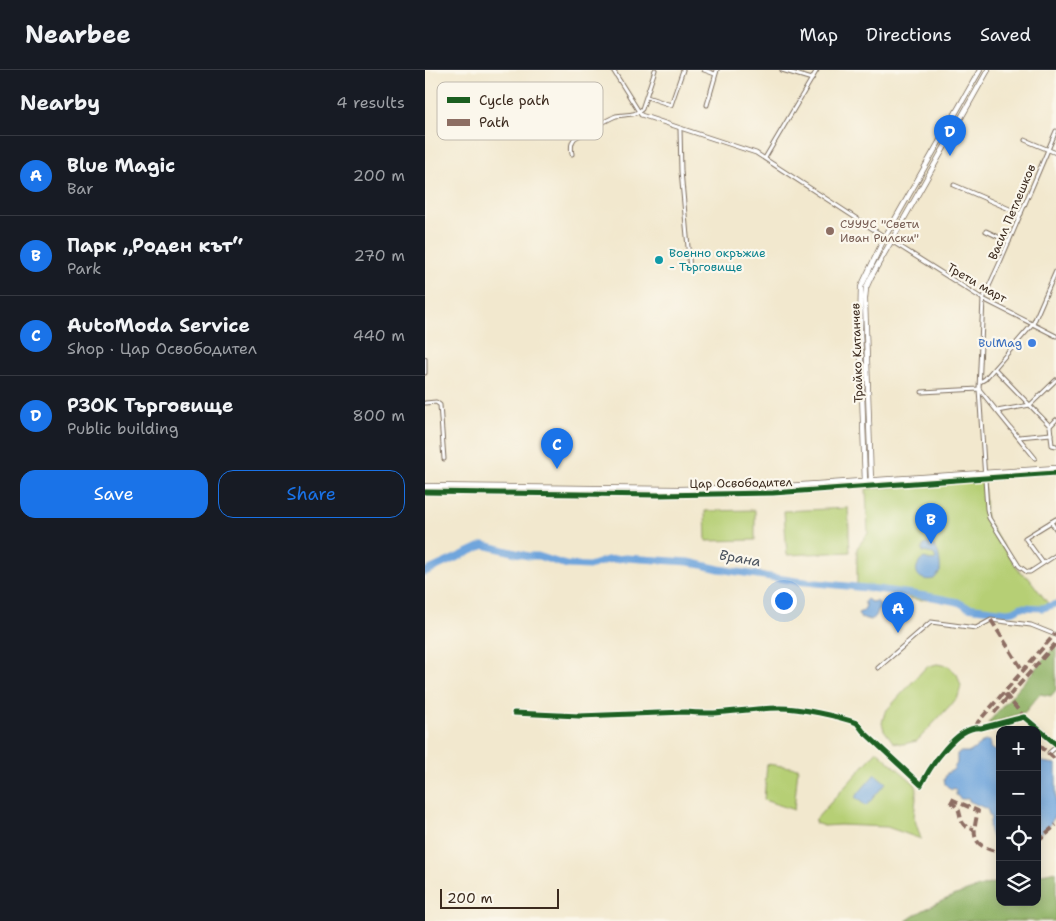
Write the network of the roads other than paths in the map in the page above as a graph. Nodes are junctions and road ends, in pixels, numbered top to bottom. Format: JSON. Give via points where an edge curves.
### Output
{"nodes":[{"id":1,"x":613,"y":70,"type":"edge"},
{"id":2,"x":655,"y":70,"type":"edge"},
{"id":3,"x":683,"y":70,"type":"edge"},
{"id":4,"x":704,"y":70,"type":"edge"},
{"id":5,"x":783,"y":70,"type":"edge"},
{"id":6,"x":817,"y":70,"type":"edge"},
{"id":7,"x":980,"y":70,"type":"edge"},
{"id":8,"x":988,"y":70,"type":"edge"},
{"id":9,"x":716,"y":72,"type":"edge"},
{"id":10,"x":811,"y":79,"type":"junction"},
{"id":11,"x":647,"y":97,"type":"junction"},
{"id":12,"x":707,"y":105,"type":"dead end"},
{"id":13,"x":639,"y":113,"type":"junction"},
{"id":14,"x":603,"y":124,"type":"edge"},
{"id":15,"x":679,"y":129,"type":"junction"},
{"id":16,"x":1056,"y":131,"type":"edge"},
{"id":17,"x":574,"y":140,"type":"edge"},
{"id":18,"x":1025,"y":140,"type":"dead end"},
{"id":19,"x":1047,"y":150,"type":"junction"},
{"id":20,"x":1056,"y":153,"type":"edge"},
{"id":21,"x":572,"y":154,"type":"dead end"},
{"id":22,"x":765,"y":158,"type":"junction"},
{"id":23,"x":954,"y":185,"type":"dead end"},
{"id":24,"x":1021,"y":214,"type":"junction"},
{"id":25,"x":986,"y":231,"type":"dead end"},
{"id":26,"x":885,"y":238,"type":"junction"},
{"id":27,"x":891,"y":241,"type":"junction"},
{"id":28,"x":1009,"y":242,"type":"junction"},
{"id":29,"x":690,"y":269,"type":"dead end"},
{"id":30,"x":1056,"y":271,"type":"edge"},
{"id":31,"x":1054,"y":281,"type":"edge"},
{"id":32,"x":983,"y":299,"type":"junction"},
{"id":33,"x":1033,"y":324,"type":"junction"},
{"id":34,"x":1056,"y":336,"type":"edge"},
{"id":35,"x":425,"y":359,"type":"edge"},
{"id":36,"x":995,"y":369,"type":"junction"},
{"id":37,"x":425,"y":373,"type":"edge"},
{"id":38,"x":1056,"y":380,"type":"edge"},
{"id":39,"x":980,"y":382,"type":"junction"},
{"id":40,"x":979,"y":388,"type":"junction"},
{"id":41,"x":922,"y":392,"type":"dead end"},
{"id":42,"x":425,"y":402,"type":"edge"},
{"id":43,"x":1031,"y":405,"type":"junction"},
{"id":44,"x":997,"y":411,"type":"junction"},
{"id":45,"x":1056,"y":420,"type":"edge"},
{"id":46,"x":1050,"y":426,"type":"junction"},
{"id":47,"x":1051,"y":434,"type":"junction"},
{"id":48,"x":1019,"y":438,"type":"junction"},
{"id":49,"x":1056,"y":446,"type":"edge"},
{"id":50,"x":1035,"y":458,"type":"dead end"},
{"id":51,"x":444,"y":459,"type":"dead end"},
{"id":52,"x":1056,"y":468,"type":"edge"},
{"id":53,"x":1056,"y":473,"type":"edge"},
{"id":54,"x":985,"y":476,"type":"junction"},
{"id":55,"x":865,"y":481,"type":"junction"},
{"id":56,"x":871,"y":481,"type":"junction"},
{"id":57,"x":425,"y":486,"type":"edge"},
{"id":58,"x":872,"y":487,"type":"junction"},
{"id":59,"x":866,"y":488,"type":"junction"},
{"id":60,"x":425,"y":492,"type":"edge"},
{"id":61,"x":1056,"y":520,"type":"edge"},
{"id":62,"x":1051,"y":522,"type":"junction"},
{"id":63,"x":1056,"y":529,"type":"edge"},
{"id":64,"x":1056,"y":555,"type":"edge"},
{"id":65,"x":1043,"y":563,"type":"junction"},
{"id":66,"x":1056,"y":634,"type":"edge"},
{"id":67,"x":878,"y":668,"type":"dead end"},
{"id":68,"x":514,"y":714,"type":"dead end"},
{"id":69,"x":1056,"y":745,"type":"edge"},
{"id":70,"x":1049,"y":753,"type":"dead end"}],
"edges":[{"from":1,"to":13,"type":"street"},
{"from":2,"to":11,"type":"street"},
{"from":3,"to":11,"type":"street","via":[[671,105]]},
{"from":4,"to":9,"type":"street"},
{"from":5,"to":10,"type":"street"},
{"from":6,"to":10,"type":"street"},
{"from":7,"to":26,"type":"street","name":"Трайко Китанчев"},
{"from":8,"to":27,"type":"street","name":"Трайко Китанчев"},
{"from":9,"to":12,"type":"street"},
{"from":10,"to":22,"type":"street"},
{"from":11,"to":13,"type":"street"},
{"from":13,"to":14,"type":"street","via":[[611,118]]},
{"from":13,"to":15,"type":"street","name":"Трети март"},
{"from":15,"to":22,"type":"street","name":"Трети март"},
{"from":15,"to":29,"type":"street"},
{"from":16,"to":19,"type":"street","name":"Васил Петлешков"},
{"from":17,"to":21,"type":"street"},
{"from":18,"to":19,"type":"street"},
{"from":19,"to":20,"type":"street"},
{"from":19,"to":24,"type":"street","name":"Васил Петлешков"},
{"from":22,"to":26,"type":"street","name":"Трети март"},
{"from":23,"to":24,"type":"street"},
{"from":24,"to":28,"type":"street","name":"Васил Петлешков"},
{"from":25,"to":28,"type":"street"},
{"from":26,"to":27,"type":"street","name":"Трети март"},
{"from":26,"to":55,"type":"street","name":"Трайко Китанчев","via":[[861,287],[860,298]]},
{"from":27,"to":32,"type":"street","name":"Трети март"},
{"from":27,"to":56,"type":"street","name":"Трайко Китанчев","via":[[868,283],[865,299]]},
{"from":28,"to":32,"type":"street","name":"Васил Петлешков"},
{"from":30,"to":31,"type":"street"},
{"from":31,"to":33,"type":"street"},
{"from":32,"to":33,"type":"street","name":"Трети март"},
{"from":32,"to":39,"type":"street"},
{"from":33,"to":34,"type":"street","name":"Трети март"},
{"from":33,"to":36,"type":"street"},
{"from":35,"to":37,"type":"street"},
{"from":36,"to":39,"type":"street"},
{"from":36,"to":43,"type":"street"},
{"from":38,"to":43,"type":"street"},
{"from":39,"to":40,"type":"street"},
{"from":40,"to":41,"type":"street"},
{"from":40,"to":44,"type":"street"},
{"from":40,"to":54,"type":"street"},
{"from":42,"to":51,"type":"street","via":[[440,405]]},
{"from":43,"to":44,"type":"street"},
{"from":43,"to":46,"type":"street"},
{"from":44,"to":48,"type":"street"},
{"from":45,"to":46,"type":"street"},
{"from":46,"to":47,"type":"street"},
{"from":47,"to":48,"type":"street"},
{"from":47,"to":49,"type":"street","via":[[1052,444]]},
{"from":48,"to":50,"type":"street"},
{"from":52,"to":54,"type":"street","name":"Цар Освободител"},
{"from":53,"to":54,"type":"street","name":"Цар Освободител"},
{"from":54,"to":56,"type":"street","name":"Цар Освободител"},
{"from":54,"to":58,"type":"street","name":"Цар Освободител"},
{"from":54,"to":65,"type":"street","via":[[989,518],[1019,566],[1030,572]]},
{"from":55,"to":56,"type":"street","name":"Цар Освободител"},
{"from":55,"to":57,"type":"street","name":"Цар Освободител","via":[[679,489]]},
{"from":55,"to":59,"type":"street","name":"Трайко Китанчев"},
{"from":56,"to":58,"type":"street","name":"Трайко Китанчев"},
{"from":58,"to":59,"type":"street","name":"Цар Освободител"},
{"from":59,"to":60,"type":"street","name":"Цар Освободител","via":[[659,495]]},
{"from":61,"to":62,"type":"street"},
{"from":62,"to":63,"type":"street"},
{"from":62,"to":65,"type":"street","via":[[1025,538]]},
{"from":64,"to":65,"type":"street"},
{"from":66,"to":67,"type":"street","via":[[1031,625],[991,620],[976,628],[931,622]]},
{"from":68,"to":69,"type":"street","via":[[703,714],[781,708],[823,714],[857,723],[921,785],[928,770],[949,745],[960,735],[976,728],[1024,717]]},
{"from":69,"to":70,"type":"street"}]}
